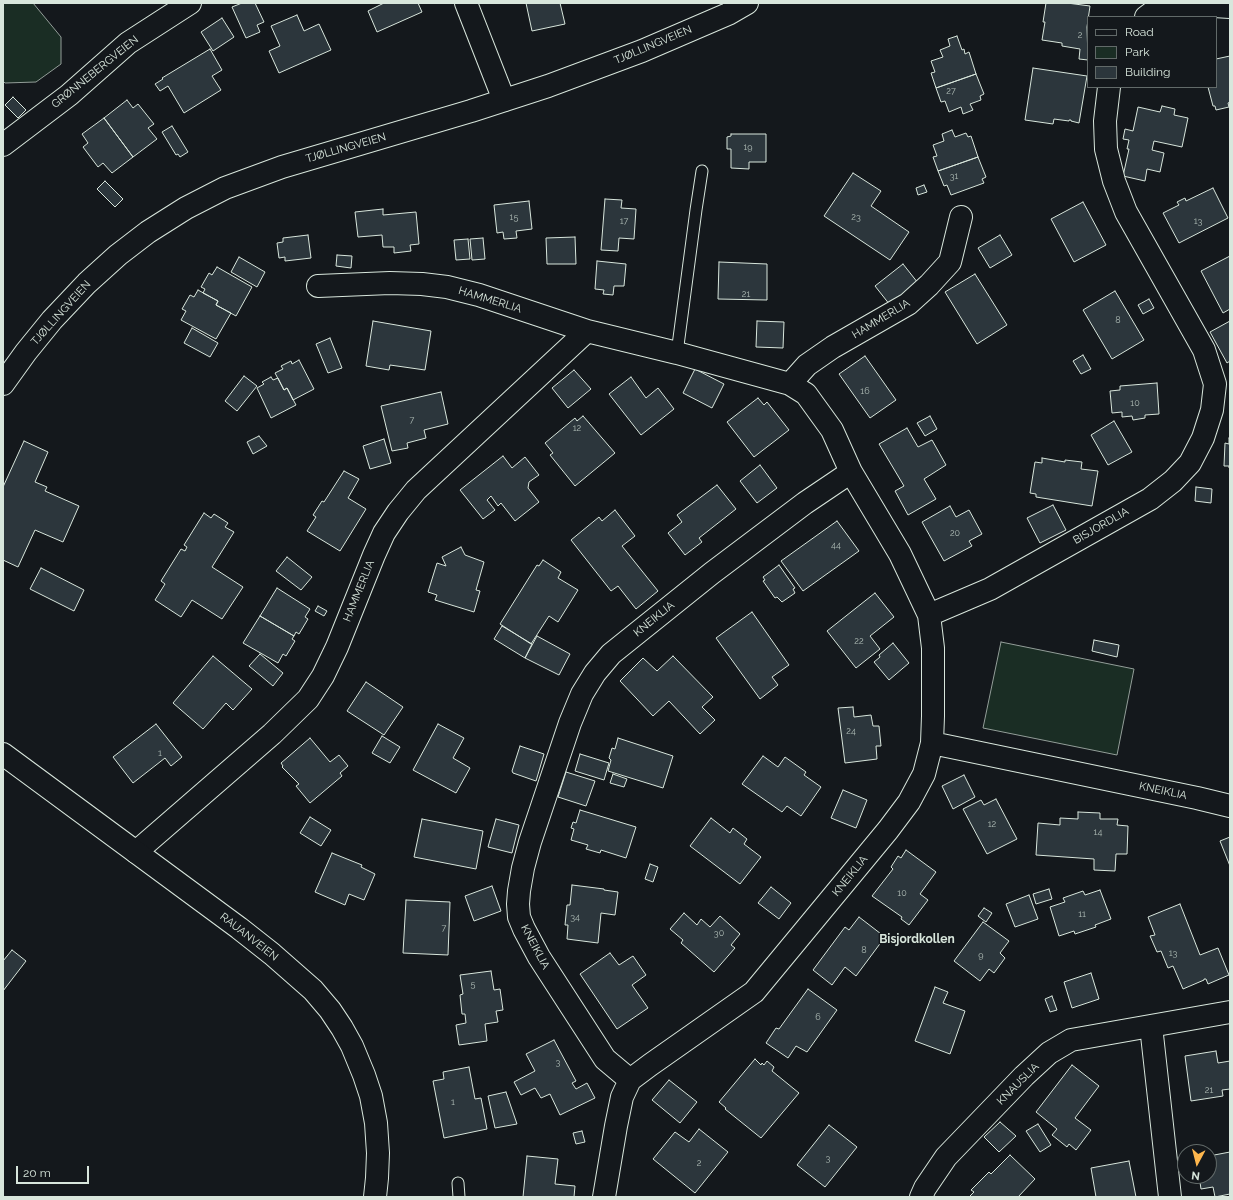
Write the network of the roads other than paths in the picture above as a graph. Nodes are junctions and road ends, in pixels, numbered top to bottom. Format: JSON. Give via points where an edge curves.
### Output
{"nodes":[{"id":1,"x":190,"y":3,"type":"edge"},
{"id":2,"x":466,"y":3,"type":"edge"},
{"id":3,"x":746,"y":3,"type":"edge"},
{"id":4,"x":1230,"y":7,"type":"edge"},
{"id":5,"x":1147,"y":16,"type":"edge"},
{"id":6,"x":1109,"y":88,"type":"edge"},
{"id":7,"x":504,"y":100,"type":"junction"},
{"id":8,"x":3,"y":145,"type":"edge"},
{"id":9,"x":702,"y":171,"type":"dead end"},
{"id":10,"x":961,"y":217,"type":"dead end"},
{"id":11,"x":318,"y":286,"type":"dead end"},
{"id":12,"x":587,"y":331,"type":"junction"},
{"id":13,"x":677,"y":353,"type":"junction"},
{"id":14,"x":3,"y":384,"type":"edge"},
{"id":15,"x":790,"y":384,"type":"junction"},
{"id":16,"x":1222,"y":385,"type":"edge"},
{"id":17,"x":851,"y":472,"type":"junction"},
{"id":18,"x":929,"y":615,"type":"junction"},
{"id":19,"x":932,"y":743,"type":"junction"},
{"id":20,"x":3,"y":754,"type":"edge"},
{"id":21,"x":1230,"y":806,"type":"edge"},
{"id":22,"x":136,"y":852,"type":"junction"},
{"id":23,"x":1230,"y":1012,"type":"edge"},
{"id":24,"x":1151,"y":1026,"type":"junction"},
{"id":25,"x":630,"y":1080,"type":"junction"},
{"id":26,"x":458,"y":1183,"type":"dead end"},
{"id":27,"x":375,"y":1197,"type":"edge"},
{"id":28,"x":459,"y":1197,"type":"edge"},
{"id":29,"x":604,"y":1197,"type":"edge"},
{"id":30,"x":921,"y":1197,"type":"edge"},
{"id":31,"x":1170,"y":1197,"type":"edge"}],
"edges":[{"from":1,"to":8,"type":"street","name":"GRØNNEBERGVEIEN","via":[[128,43],[69,95]]},
{"from":2,"to":7,"type":"street"},
{"from":3,"to":7,"type":"street","name":"TJØLLINGVEIEN","via":[[728,14],[642,51]]},
{"from":4,"to":5,"type":"street","via":[[1177,6],[1154,11]]},
{"from":6,"to":16,"type":"street","name":"BISJORDLIA","via":[[1105,122],[1106,149],[1114,181],[1126,212]]},
{"from":7,"to":14,"type":"street","name":"TJØLLINGVEIEN","via":[[282,167],[224,188],[186,208],[118,255],[87,283],[52,320]]},
{"from":9,"to":13,"type":"lane"},
{"from":10,"to":15,"type":"street","name":"HAMMERLIA","via":[[950,262],[929,285],[908,304],[807,365]]},
{"from":11,"to":12,"type":"street","name":"HAMMERLIA","via":[[390,283],[447,287]]},
{"from":12,"to":13,"type":"street","name":"HAMMERLIA"},
{"from":12,"to":22,"type":"street","name":"HAMMERLIA","via":[[416,490],[398,512],[374,555],[337,647],[308,699],[272,734]]},
{"from":13,"to":15,"type":"street","name":"HAMMERLIA"},
{"from":15,"to":17,"type":"street","name":"HAMMERLIA","via":[[806,394],[832,430]]},
{"from":16,"to":18,"type":"street","name":"BISJORDLIA","via":[[1203,438],[1190,463],[1173,481],[1150,499],[990,589]]},
{"from":17,"to":18,"type":"street","name":"KNEIKLIA","via":[[900,554]]},
{"from":17,"to":25,"type":"street","name":"KNEIKLIA","via":[[712,573],[611,654],[582,694],[570,723],[523,868],[518,904],[520,917],[539,957],[605,1059]]},
{"from":18,"to":19,"type":"street","name":"KNEIKLIA","via":[[933,648]]},
{"from":19,"to":21,"type":"street","name":"KNEIKLIA"},
{"from":19,"to":25,"type":"street","name":"KNEIKLIA","via":[[924,774],[909,802],[754,992]]},
{"from":20,"to":22,"type":"street","name":"RAUANVEIEN"},
{"from":22,"to":27,"type":"street","name":"RAUANVEIEN","via":[[272,954],[313,990],[330,1010],[352,1046],[371,1096],[378,1153]]},
{"from":23,"to":24,"type":"street","name":"KNAUSLIA"},
{"from":24,"to":30,"type":"street","name":"KNAUSLIA","via":[[1071,1040],[1049,1053],[946,1157]]},
{"from":24,"to":31,"type":"street"},
{"from":25,"to":29,"type":"street","name":"KNEIKLIA","via":[[622,1097]]},
{"from":26,"to":28,"type":"lane"}]}
